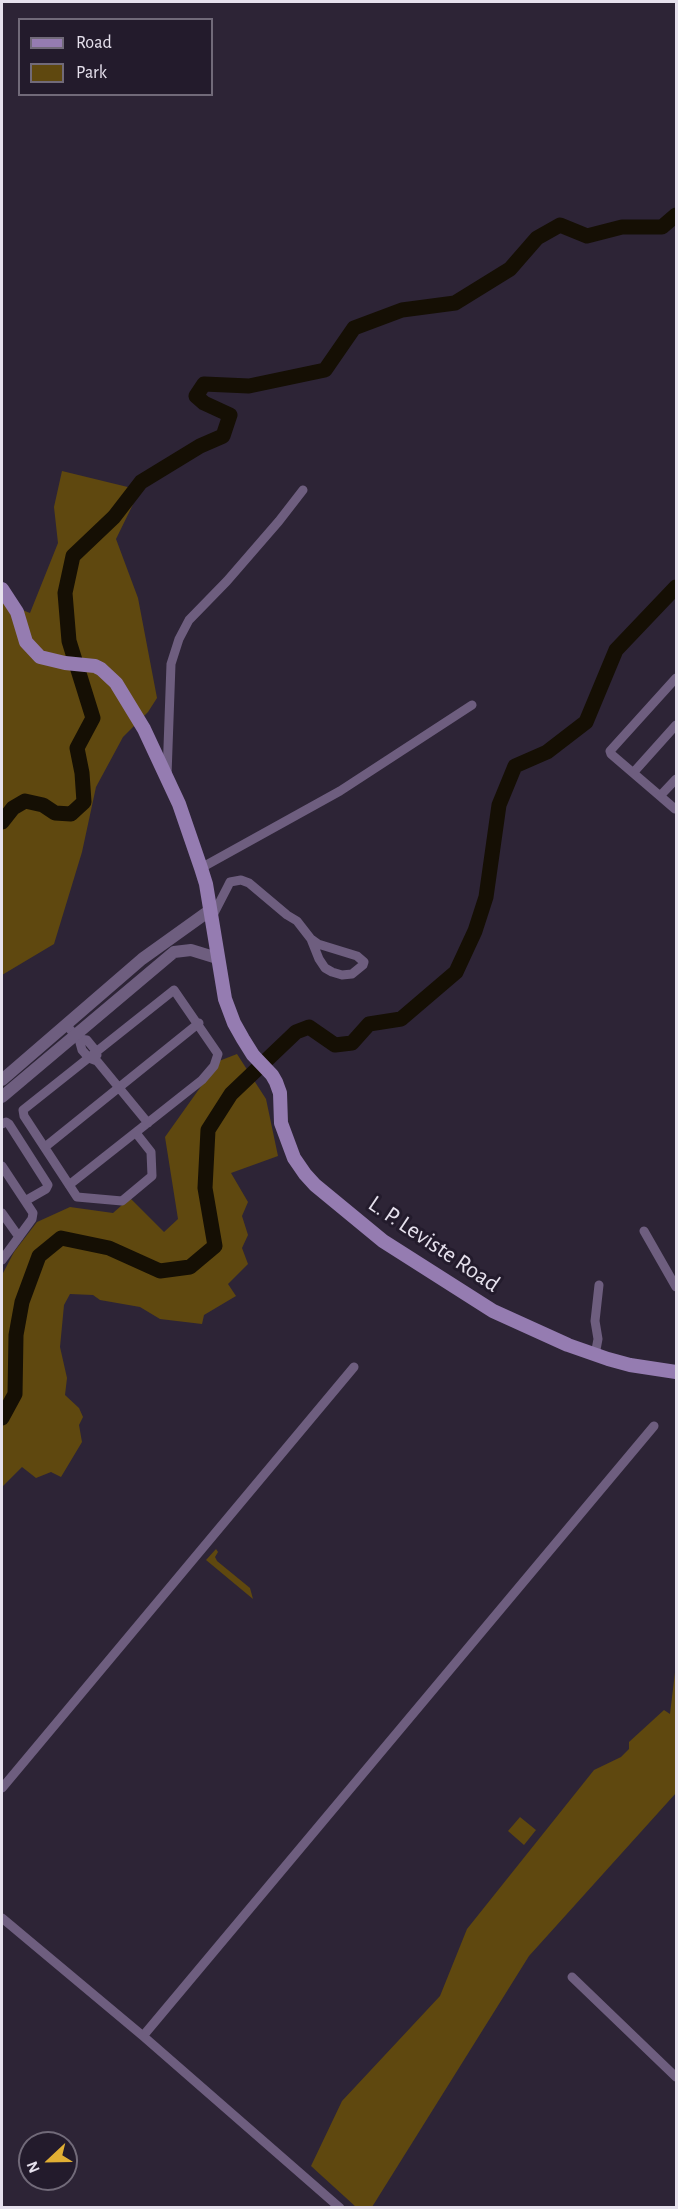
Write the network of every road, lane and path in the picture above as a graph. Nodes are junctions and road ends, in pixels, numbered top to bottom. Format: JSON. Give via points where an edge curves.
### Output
{"nodes":[{"id":1,"x":303,"y":490,"type":"dead end"},
{"id":2,"x":2,"y":589,"type":"edge"},
{"id":3,"x":676,"y":678,"type":"edge"},
{"id":4,"x":472,"y":705,"type":"dead end"},
{"id":5,"x":676,"y":725,"type":"edge"},
{"id":6,"x":633,"y":773,"type":"junction"},
{"id":7,"x":167,"y":778,"type":"junction"},
{"id":8,"x":676,"y":779,"type":"edge"},
{"id":9,"x":660,"y":796,"type":"junction"},
{"id":10,"x":675,"y":809,"type":"dead end"},
{"id":11,"x":201,"y":868,"type":"junction"},
{"id":12,"x":210,"y":915,"type":"junction"},
{"id":13,"x":311,"y":939,"type":"junction"},
{"id":14,"x":167,"y":940,"type":"junction"},
{"id":15,"x":174,"y":952,"type":"junction"},
{"id":16,"x":217,"y":958,"type":"junction"},
{"id":17,"x":199,"y":1023,"type":"junction"},
{"id":18,"x":66,"y":1025,"type":"junction"},
{"id":19,"x":77,"y":1038,"type":"junction"},
{"id":20,"x":94,"y":1057,"type":"junction"},
{"id":21,"x":2,"y":1080,"type":"edge"},
{"id":22,"x":119,"y":1088,"type":"junction"},
{"id":23,"x":2,"y":1097,"type":"edge"},
{"id":24,"x":148,"y":1123,"type":"junction"},
{"id":25,"x":2,"y":1124,"type":"edge"},
{"id":26,"x":136,"y":1133,"type":"junction"},
{"id":27,"x":45,"y":1148,"type":"junction"},
{"id":28,"x":2,"y":1166,"type":"edge"},
{"id":29,"x":69,"y":1185,"type":"junction"},
{"id":30,"x":26,"y":1201,"type":"junction"},
{"id":31,"x":2,"y":1213,"type":"edge"},
{"id":32,"x":644,"y":1231,"type":"dead end"},
{"id":33,"x":19,"y":1237,"type":"junction"},
{"id":34,"x":2,"y":1260,"type":"edge"},
{"id":35,"x":599,"y":1285,"type":"dead end"},
{"id":36,"x":676,"y":1287,"type":"edge"},
{"id":37,"x":595,"y":1355,"type":"junction"},
{"id":38,"x":354,"y":1367,"type":"dead end"},
{"id":39,"x":676,"y":1372,"type":"edge"},
{"id":40,"x":654,"y":1426,"type":"dead end"},
{"id":41,"x":2,"y":1788,"type":"edge"},
{"id":42,"x":2,"y":1918,"type":"edge"},
{"id":43,"x":572,"y":1977,"type":"dead end"},
{"id":44,"x":143,"y":2036,"type":"junction"},
{"id":45,"x":676,"y":2077,"type":"edge"},
{"id":46,"x":340,"y":2208,"type":"edge"}],
"edges":[{"from":1,"to":7,"type":"street","via":[[189,620],[179,639],[171,664]]},
{"from":2,"to":7,"type":"main road","name":"L. P. Leviste Road","via":[[17,612],[26,642],[40,657],[95,666],[116,683]]},
{"from":3,"to":6,"type":"street","via":[[611,748],[611,754]]},
{"from":4,"to":11,"type":"street","via":[[340,791]]},
{"from":5,"to":6,"type":"street"},
{"from":6,"to":9,"type":"street"},
{"from":7,"to":11,"type":"main road","name":"L. P. Leviste Road"},
{"from":8,"to":9,"type":"street"},
{"from":9,"to":10,"type":"street"},
{"from":11,"to":12,"type":"main road","name":"L. P. Leviste Road"},
{"from":12,"to":13,"type":"street","via":[[230,882],[241,880],[297,921]]},
{"from":12,"to":14,"type":"street"},
{"from":12,"to":16,"type":"main road","name":"L. P. Leviste Road"},
{"from":13,"to":13,"type":"street","via":[[319,959],[332,972],[352,974],[363,965],[357,956]]},
{"from":14,"to":15,"type":"street"},
{"from":14,"to":18,"type":"street"},
{"from":15,"to":16,"type":"street","via":[[190,950]]},
{"from":15,"to":19,"type":"street"},
{"from":16,"to":37,"type":"main road","name":"L. P. Leviste Road","via":[[234,1023],[253,1055],[276,1082],[281,1123],[305,1174],[315,1185],[383,1241],[471,1299]]},
{"from":17,"to":20,"type":"street","via":[[172,990]]},
{"from":17,"to":22,"type":"street"},
{"from":17,"to":24,"type":"street","via":[[218,1054],[214,1066]]},
{"from":18,"to":19,"type":"street"},
{"from":18,"to":21,"type":"street"},
{"from":19,"to":20,"type":"street","via":[[82,1050]]},
{"from":19,"to":23,"type":"street"},
{"from":20,"to":22,"type":"street"},
{"from":20,"to":27,"type":"street","via":[[23,1110]]},
{"from":22,"to":24,"type":"street"},
{"from":22,"to":27,"type":"street"},
{"from":24,"to":26,"type":"street"},
{"from":25,"to":30,"type":"street","via":[[9,1124],[48,1185]]},
{"from":26,"to":29,"type":"street"},
{"from":26,"to":29,"type":"street","via":[[151,1152],[152,1176],[122,1201],[77,1197]]},
{"from":27,"to":29,"type":"street"},
{"from":28,"to":30,"type":"street"},
{"from":30,"to":33,"type":"street","via":[[33,1216]]},
{"from":31,"to":33,"type":"street"},
{"from":32,"to":36,"type":"street"},
{"from":33,"to":34,"type":"street"},
{"from":35,"to":37,"type":"street"},
{"from":37,"to":39,"type":"main road","name":"L. P. Leviste Road"},
{"from":38,"to":41,"type":"street"},
{"from":40,"to":44,"type":"street"},
{"from":42,"to":44,"type":"street"},
{"from":43,"to":45,"type":"street"},
{"from":44,"to":46,"type":"street"}]}
